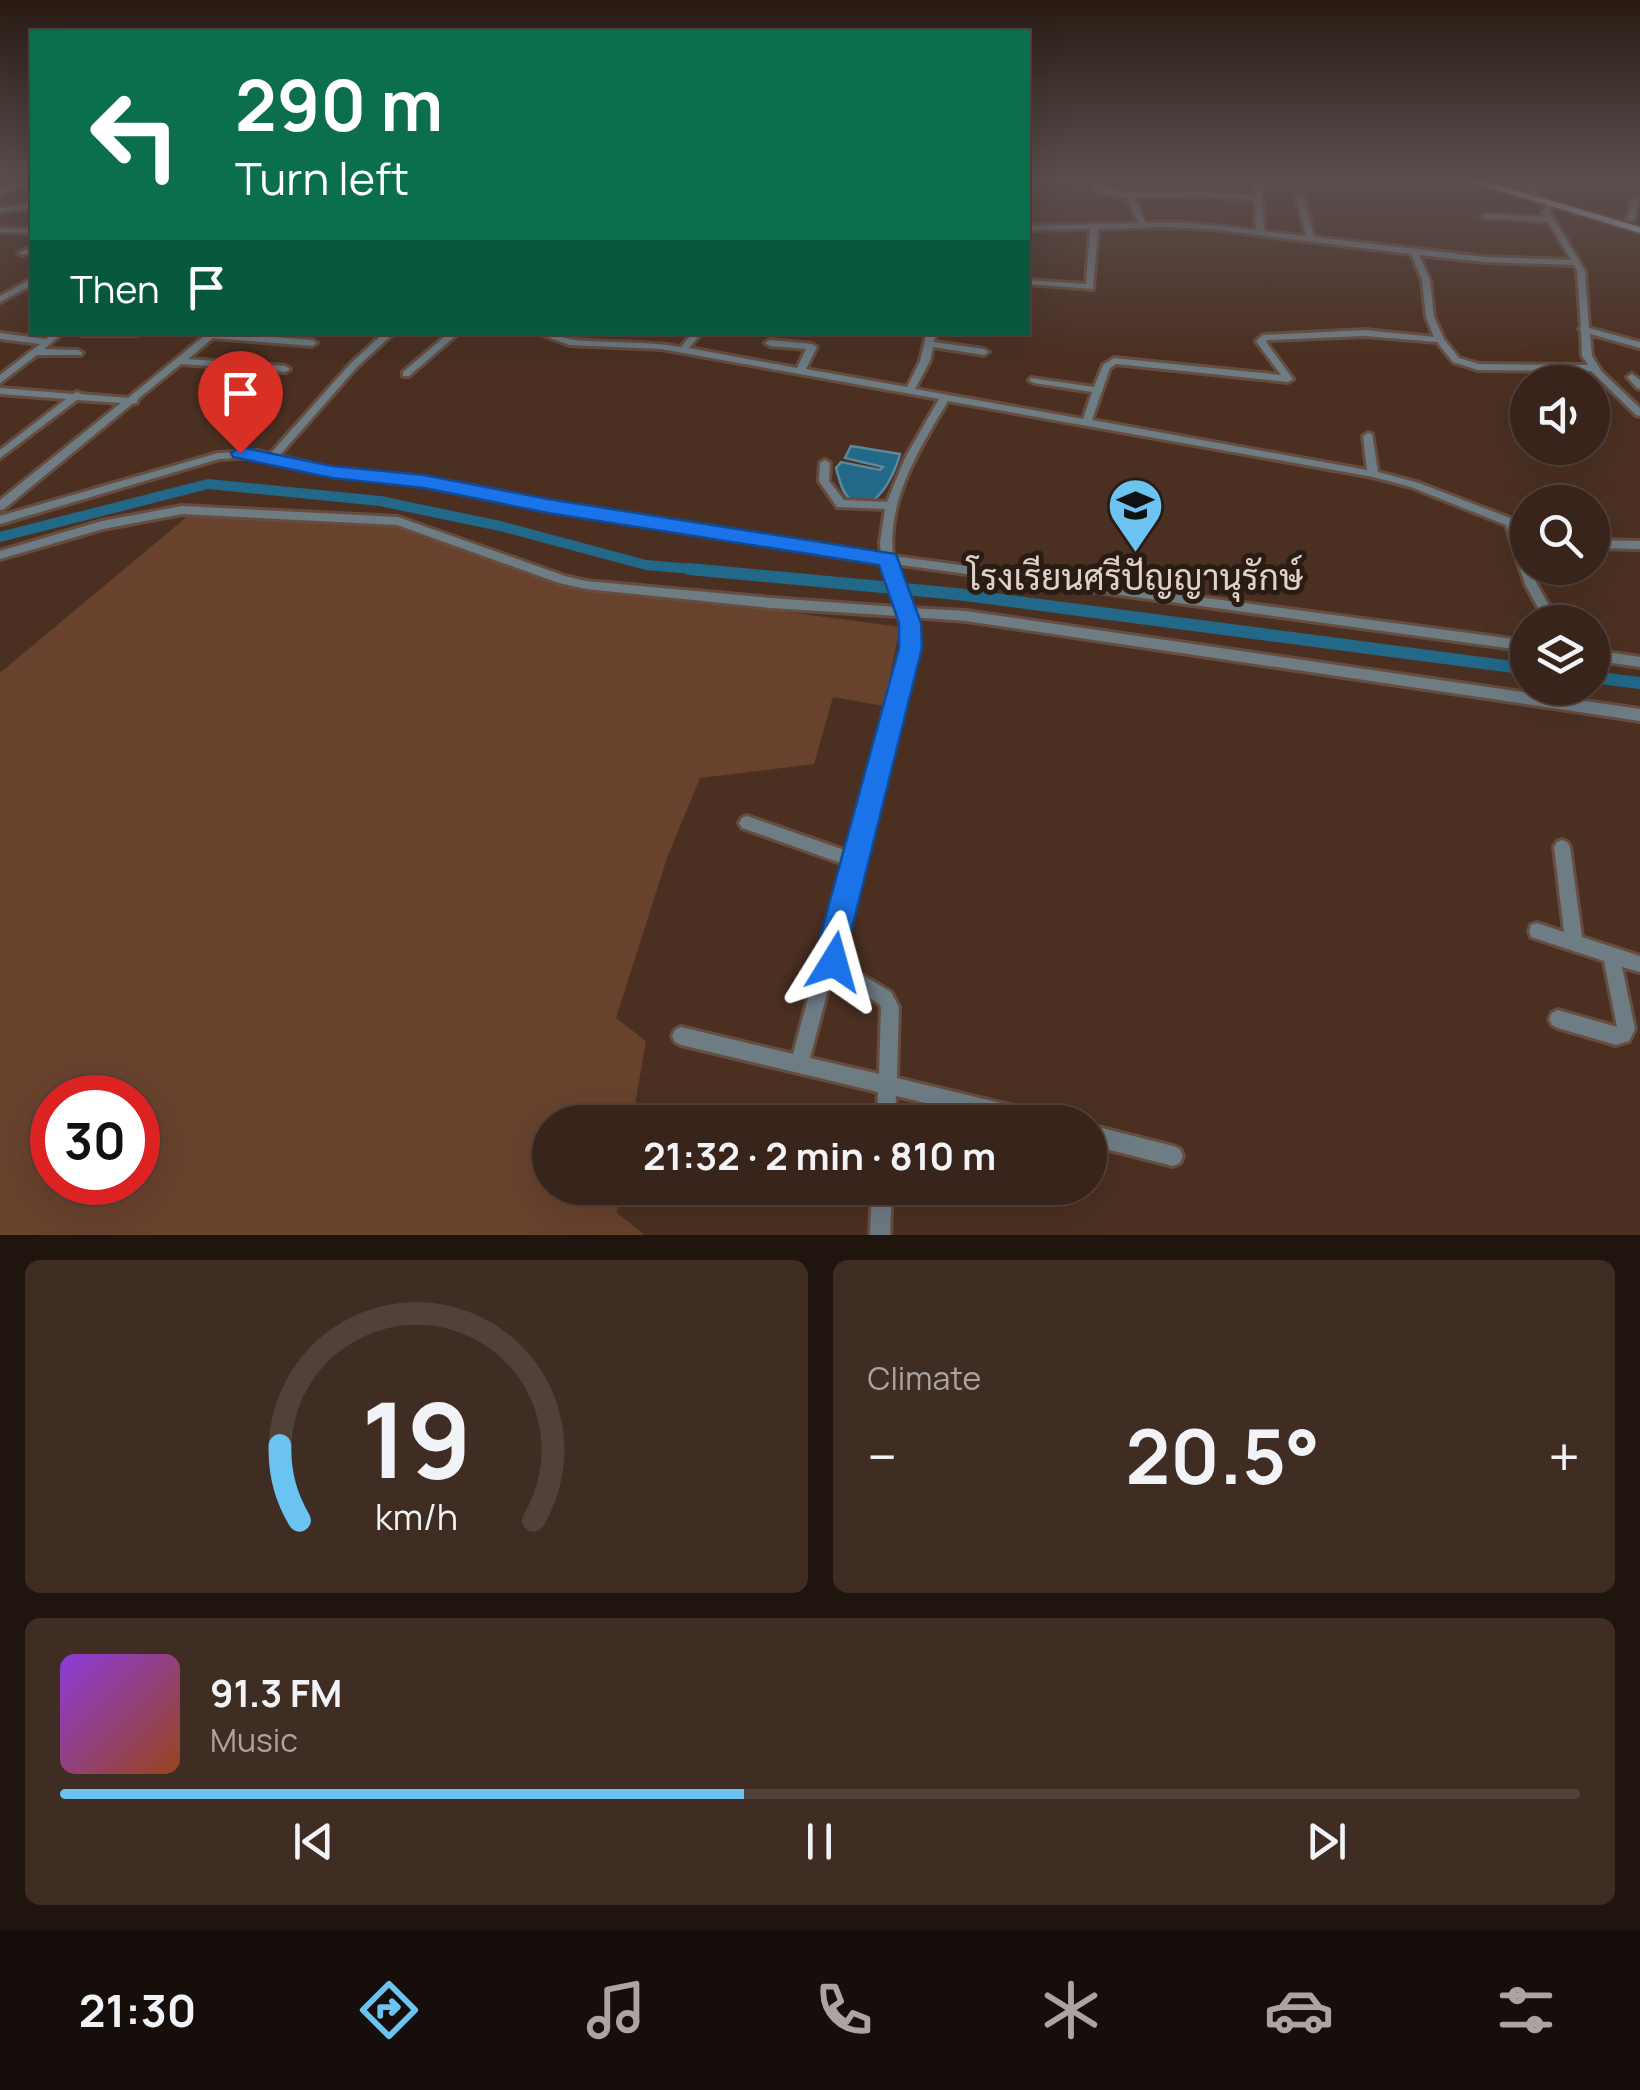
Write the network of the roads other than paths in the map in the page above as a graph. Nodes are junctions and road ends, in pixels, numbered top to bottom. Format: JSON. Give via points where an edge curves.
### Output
{"nodes":[{"id":1,"x":1093,"y":238,"type":"edge"},
{"id":2,"x":1291,"y":238,"type":"edge"},
{"id":3,"x":1562,"y":238,"type":"edge"},
{"id":4,"x":1312,"y":240,"type":"joint"},
{"id":5,"x":30,"y":250,"type":"edge"},
{"id":6,"x":1414,"y":252,"type":"junction"},
{"id":7,"x":22,"y":253,"type":"dead end"},
{"id":8,"x":1577,"y":263,"type":"junction"},
{"id":9,"x":1030,"y":282,"type":"edge"},
{"id":10,"x":30,"y":283,"type":"edge"},
{"id":11,"x":0,"y":289,"type":"edge"},
{"id":12,"x":13,"y":292,"type":"junction"},
{"id":13,"x":0,"y":298,"type":"edge"},
{"id":14,"x":1583,"y":329,"type":"junction"},
{"id":15,"x":56,"y":335,"type":"edge"},
{"id":16,"x":213,"y":335,"type":"edge"},
{"id":17,"x":225,"y":335,"type":"edge"},
{"id":18,"x":388,"y":335,"type":"edge"},
{"id":19,"x":452,"y":335,"type":"edge"},
{"id":20,"x":548,"y":335,"type":"edge"},
{"id":21,"x":696,"y":335,"type":"edge"},
{"id":22,"x":931,"y":335,"type":"edge"},
{"id":23,"x":0,"y":336,"type":"edge"},
{"id":24,"x":1440,"y":340,"type":"junction"},
{"id":25,"x":48,"y":342,"type":"junction"},
{"id":26,"x":770,"y":342,"type":"dead end"},
{"id":27,"x":312,"y":343,"type":"dead end"},
{"id":28,"x":929,"y":344,"type":"junction"},
{"id":29,"x":1640,"y":346,"type":"edge"},
{"id":30,"x":683,"y":350,"type":"junction"},
{"id":31,"x":36,"y":352,"type":"junction"},
{"id":32,"x":984,"y":352,"type":"dead end"},
{"id":33,"x":78,"y":354,"type":"dead end"},
{"id":34,"x":180,"y":361,"type":"junction"},
{"id":35,"x":1592,"y":365,"type":"edge"},
{"id":36,"x":1510,"y":367,"type":"edge"},
{"id":37,"x":284,"y":369,"type":"dead end"},
{"id":38,"x":800,"y":371,"type":"junction"},
{"id":39,"x":406,"y":374,"type":"dead end"},
{"id":40,"x":0,"y":380,"type":"edge"},
{"id":41,"x":1034,"y":380,"type":"dead end"},
{"id":42,"x":1610,"y":384,"type":"edge"},
{"id":43,"x":1098,"y":390,"type":"junction"},
{"id":44,"x":0,"y":391,"type":"edge"},
{"id":45,"x":908,"y":392,"type":"junction"},
{"id":46,"x":76,"y":395,"type":"junction"},
{"id":47,"x":944,"y":399,"type":"junction"},
{"id":48,"x":134,"y":401,"type":"junction"},
{"id":49,"x":1640,"y":413,"type":"edge"},
{"id":50,"x":1086,"y":424,"type":"junction"},
{"id":51,"x":1368,"y":436,"type":"dead end"},
{"id":52,"x":0,"y":455,"type":"edge"},
{"id":53,"x":273,"y":457,"type":"junction"},
{"id":54,"x":825,"y":463,"type":"dead end"},
{"id":55,"x":1373,"y":474,"type":"junction"},
{"id":56,"x":0,"y":506,"type":"edge"},
{"id":57,"x":888,"y":506,"type":"junction"},
{"id":58,"x":0,"y":520,"type":"edge"},
{"id":59,"x":1510,"y":524,"type":"edge"},
{"id":60,"x":1610,"y":545,"type":"edge"},
{"id":61,"x":1640,"y":546,"type":"edge"},
{"id":62,"x":0,"y":555,"type":"edge"},
{"id":63,"x":888,"y":562,"type":"junction"},
{"id":64,"x":905,"y":607,"type":"junction"},
{"id":65,"x":1510,"y":644,"type":"edge"},
{"id":66,"x":1610,"y":658,"type":"edge"},
{"id":67,"x":1640,"y":662,"type":"edge"},
{"id":68,"x":1640,"y":715,"type":"edge"},
{"id":69,"x":748,"y":823,"type":"dead end"},
{"id":70,"x":1562,"y":847,"type":"dead end"},
{"id":71,"x":856,"y":861,"type":"junction"},
{"id":72,"x":1537,"y":931,"type":"dead end"},
{"id":73,"x":1574,"y":943,"type":"junction"},
{"id":74,"x":1611,"y":955,"type":"junction"},
{"id":75,"x":834,"y":962,"type":"junction"},
{"id":76,"x":1640,"y":964,"type":"edge"},
{"id":77,"x":1558,"y":1019,"type":"dead end"},
{"id":78,"x":681,"y":1036,"type":"dead end"},
{"id":79,"x":799,"y":1063,"type":"junction"},
{"id":80,"x":888,"y":1083,"type":"junction"},
{"id":81,"x":887,"y":1105,"type":"edge"},
{"id":82,"x":975,"y":1105,"type":"edge"},
{"id":83,"x":1107,"y":1139,"type":"edge"},
{"id":84,"x":1173,"y":1156,"type":"dead end"},
{"id":85,"x":881,"y":1205,"type":"edge"},
{"id":86,"x":880,"y":1235,"type":"edge"}],
"edges":[{"from":1,"to":9,"type":"street","via":[[1090,288]]},
{"from":2,"to":4,"type":"street"},
{"from":3,"to":8,"type":"street"},
{"from":4,"to":6,"type":"street"},
{"from":5,"to":7,"type":"street"},
{"from":6,"to":8,"type":"street"},
{"from":6,"to":24,"type":"street"},
{"from":8,"to":14,"type":"street"},
{"from":10,"to":12,"type":"street"},
{"from":11,"to":12,"type":"street"},
{"from":12,"to":13,"type":"street"},
{"from":14,"to":29,"type":"street"},
{"from":14,"to":35,"type":"street"},
{"from":15,"to":25,"type":"street"},
{"from":16,"to":34,"type":"street"},
{"from":17,"to":27,"type":"street"},
{"from":18,"to":53,"type":"street"},
{"from":19,"to":39,"type":"street"},
{"from":20,"to":30,"type":"street"},
{"from":21,"to":30,"type":"street"},
{"from":22,"to":28,"type":"street"},
{"from":23,"to":25,"type":"street"},
{"from":24,"to":36,"type":"street","via":[[1468,366]]},
{"from":24,"to":43,"type":"street","via":[[1365,333],[1272,336],[1261,341],[1286,372],[1285,380],[1114,361]]},
{"from":25,"to":31,"type":"street"},
{"from":26,"to":38,"type":"street","via":[[812,347]]},
{"from":28,"to":32,"type":"street"},
{"from":28,"to":45,"type":"street"},
{"from":30,"to":38,"type":"street"},
{"from":31,"to":33,"type":"street"},
{"from":31,"to":40,"type":"street"},
{"from":34,"to":37,"type":"street"},
{"from":34,"to":48,"type":"street"},
{"from":38,"to":45,"type":"street"},
{"from":41,"to":43,"type":"street"},
{"from":42,"to":49,"type":"street"},
{"from":43,"to":50,"type":"street"},
{"from":44,"to":46,"type":"street"},
{"from":45,"to":47,"type":"street"},
{"from":46,"to":48,"type":"street"},
{"from":46,"to":52,"type":"street"},
{"from":47,"to":50,"type":"street"},
{"from":47,"to":57,"type":"street"},
{"from":48,"to":56,"type":"street"},
{"from":50,"to":55,"type":"street"},
{"from":51,"to":55,"type":"street"},
{"from":53,"to":58,"type":"street","via":[[218,456]]},
{"from":53,"to":63,"type":"street"},
{"from":54,"to":57,"type":"street","via":[[824,481],[840,504]]},
{"from":55,"to":59,"type":"street"},
{"from":57,"to":63,"type":"street"},
{"from":60,"to":61,"type":"street"},
{"from":62,"to":64,"type":"street","via":[[182,510],[373,519],[414,524],[586,585],[771,604]]},
{"from":63,"to":64,"type":"street"},
{"from":63,"to":65,"type":"street"},
{"from":64,"to":68,"type":"street"},
{"from":64,"to":71,"type":"street","via":[[911,648]]},
{"from":66,"to":67,"type":"street"},
{"from":69,"to":71,"type":"street"},
{"from":70,"to":73,"type":"street"},
{"from":71,"to":75,"type":"street"},
{"from":72,"to":73,"type":"street"},
{"from":73,"to":74,"type":"street"},
{"from":74,"to":76,"type":"street"},
{"from":74,"to":77,"type":"street","via":[[1623,1035]]},
{"from":75,"to":79,"type":"street","via":[[819,990]]},
{"from":75,"to":80,"type":"street","via":[[890,1008]]},
{"from":78,"to":79,"type":"street"},
{"from":79,"to":80,"type":"street"},
{"from":80,"to":81,"type":"street"},
{"from":80,"to":82,"type":"street"},
{"from":83,"to":84,"type":"street"},
{"from":85,"to":86,"type":"street"}]}
